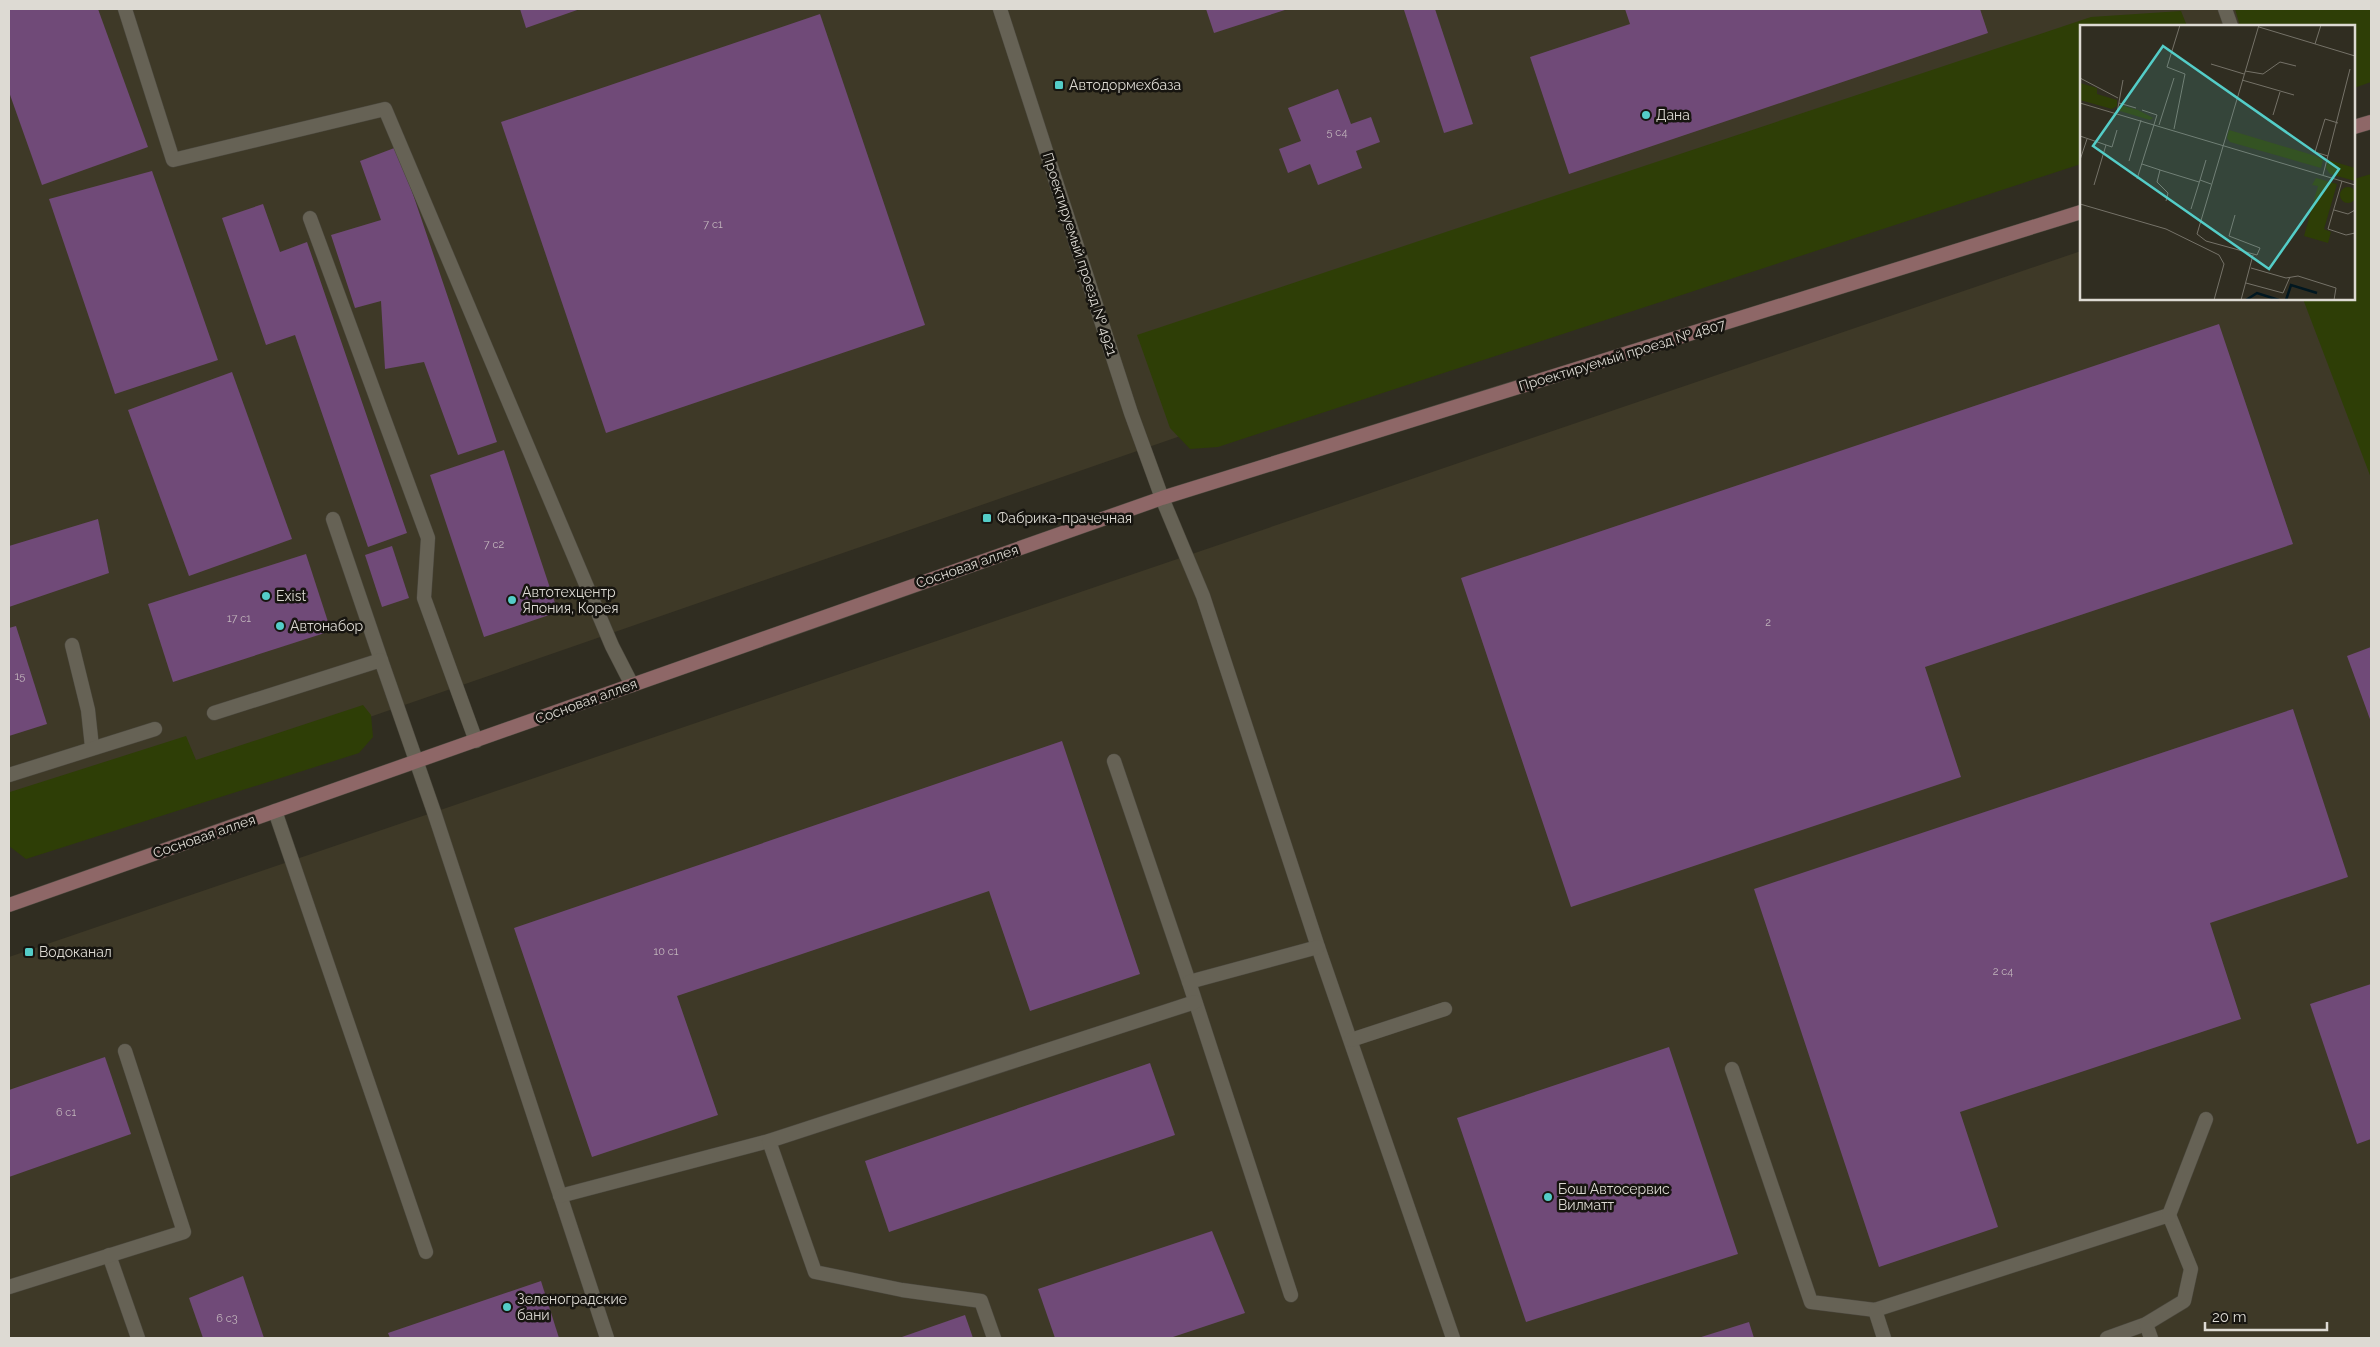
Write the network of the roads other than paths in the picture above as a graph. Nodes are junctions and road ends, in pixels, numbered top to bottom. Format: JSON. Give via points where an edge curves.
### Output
{"nodes":[{"id":1,"x":124,"y":9,"type":"edge"},
{"id":2,"x":1000,"y":9,"type":"edge"},
{"id":3,"x":2225,"y":9,"type":"edge"},
{"id":4,"x":2231,"y":25,"type":"edge"},
{"id":5,"x":2371,"y":122,"type":"edge"},
{"id":6,"x":2355,"y":127,"type":"edge"},
{"id":7,"x":2080,"y":212,"type":"edge"},
{"id":8,"x":310,"y":218,"type":"dead end"},
{"id":9,"x":1162,"y":498,"type":"junction"},
{"id":10,"x":333,"y":518,"type":"dead end"},
{"id":11,"x":72,"y":645,"type":"dead end"},
{"id":12,"x":381,"y":660,"type":"junction"},
{"id":13,"x":632,"y":685,"type":"junction"},
{"id":14,"x":214,"y":713,"type":"dead end"},
{"id":15,"x":155,"y":729,"type":"dead end"},
{"id":16,"x":476,"y":741,"type":"junction"},
{"id":17,"x":92,"y":748,"type":"junction"},
{"id":18,"x":1114,"y":760,"type":"dead end"},
{"id":19,"x":417,"y":762,"type":"junction"},
{"id":20,"x":9,"y":775,"type":"edge"},
{"id":21,"x":275,"y":811,"type":"junction"},
{"id":22,"x":9,"y":902,"type":"edge"},
{"id":23,"x":1318,"y":947,"type":"junction"},
{"id":24,"x":1189,"y":982,"type":"junction"},
{"id":25,"x":1195,"y":1002,"type":"junction"},
{"id":26,"x":1445,"y":1009,"type":"dead end"},
{"id":27,"x":1351,"y":1040,"type":"junction"},
{"id":28,"x":125,"y":1051,"type":"dead end"},
{"id":29,"x":1732,"y":1069,"type":"dead end"},
{"id":30,"x":2206,"y":1120,"type":"dead end"},
{"id":31,"x":770,"y":1142,"type":"junction"},
{"id":32,"x":560,"y":1196,"type":"junction"},
{"id":33,"x":2169,"y":1215,"type":"junction"},
{"id":34,"x":426,"y":1252,"type":"dead end"},
{"id":35,"x":109,"y":1255,"type":"junction"},
{"id":36,"x":9,"y":1287,"type":"edge"},
{"id":37,"x":1292,"y":1295,"type":"dead end"},
{"id":38,"x":1875,"y":1310,"type":"junction"},
{"id":39,"x":2146,"y":1324,"type":"junction"},
{"id":40,"x":138,"y":1338,"type":"edge"},
{"id":41,"x":607,"y":1338,"type":"edge"},
{"id":42,"x":994,"y":1338,"type":"edge"},
{"id":43,"x":1453,"y":1338,"type":"edge"},
{"id":44,"x":1884,"y":1338,"type":"edge"},
{"id":45,"x":2107,"y":1338,"type":"edge"},
{"id":46,"x":2151,"y":1338,"type":"edge"}],
"edges":[{"from":1,"to":13,"type":"street","via":[[174,160],[385,109],[612,646]]},
{"from":2,"to":9,"type":"street","name":"Проектируемый проезд № 4921"},
{"from":3,"to":4,"type":"street"},
{"from":5,"to":6,"type":"main road"},
{"from":7,"to":9,"type":"main road","name":"Проектируемый проезд № 4807"},
{"from":8,"to":16,"type":"street","via":[[428,538],[424,598]]},
{"from":9,"to":13,"type":"main road","name":"Сосновая аллея"},
{"from":9,"to":23,"type":"street","name":"Проектируемый проезд № 4921","via":[[1203,596]]},
{"from":10,"to":12,"type":"street"},
{"from":11,"to":17,"type":"street","via":[[88,710]]},
{"from":12,"to":14,"type":"street"},
{"from":12,"to":19,"type":"street"},
{"from":13,"to":16,"type":"main road","name":"Сосновая аллея"},
{"from":15,"to":17,"type":"street"},
{"from":16,"to":19,"type":"main road","name":"Сосновая аллея"},
{"from":17,"to":20,"type":"street"},
{"from":18,"to":24,"type":"street"},
{"from":19,"to":21,"type":"main road","name":"Сосновая аллея"},
{"from":19,"to":32,"type":"street"},
{"from":21,"to":22,"type":"main road","name":"Сосновая аллея"},
{"from":21,"to":34,"type":"street"},
{"from":23,"to":24,"type":"street"},
{"from":23,"to":27,"type":"street","name":"Проектируемый проезд № 4921"},
{"from":24,"to":25,"type":"street"},
{"from":25,"to":31,"type":"street"},
{"from":25,"to":37,"type":"street"},
{"from":26,"to":27,"type":"street"},
{"from":27,"to":43,"type":"street","name":"Проектируемый проезд № 4921"},
{"from":28,"to":35,"type":"street","via":[[184,1232]]},
{"from":29,"to":38,"type":"street","via":[[1811,1302]]},
{"from":30,"to":33,"type":"street"},
{"from":31,"to":32,"type":"street"},
{"from":31,"to":42,"type":"street","via":[[815,1272],[902,1290],[981,1301]]},
{"from":32,"to":41,"type":"street"},
{"from":33,"to":38,"type":"street"},
{"from":33,"to":39,"type":"street","via":[[2191,1269],[2184,1301]]},
{"from":35,"to":36,"type":"street"},
{"from":35,"to":40,"type":"street"},
{"from":38,"to":44,"type":"street"},
{"from":39,"to":45,"type":"street"},
{"from":39,"to":46,"type":"street"}]}
